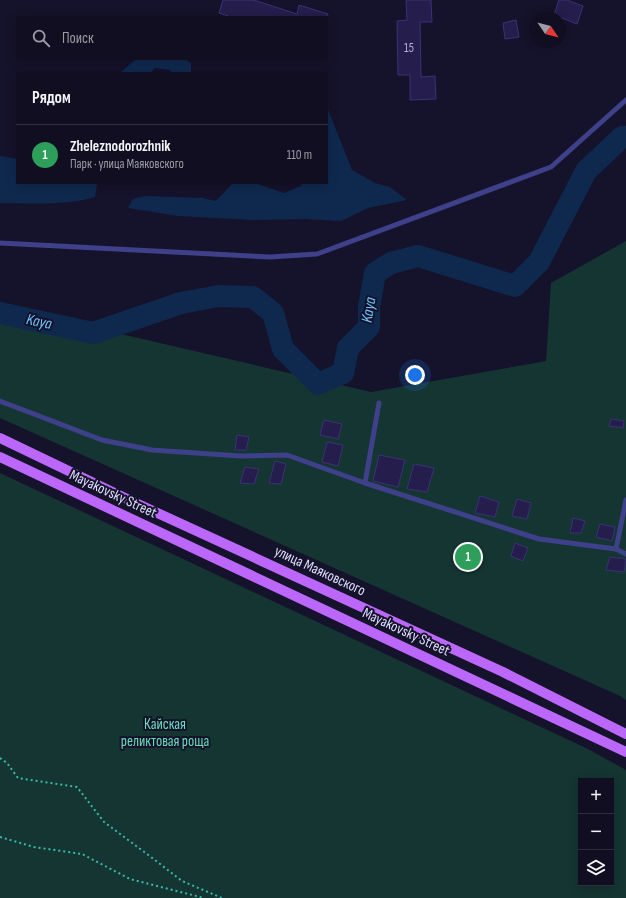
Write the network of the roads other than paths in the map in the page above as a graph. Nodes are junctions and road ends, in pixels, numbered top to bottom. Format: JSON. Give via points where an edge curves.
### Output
{"nodes":[{"id":1,"x":626,"y":100,"type":"edge"},
{"id":2,"x":0,"y":244,"type":"edge"},
{"id":3,"x":0,"y":401,"type":"edge"},
{"id":4,"x":379,"y":403,"type":"dead end"},
{"id":5,"x":0,"y":438,"type":"edge"},
{"id":6,"x":0,"y":457,"type":"edge"},
{"id":7,"x":365,"y":483,"type":"junction"},
{"id":8,"x":626,"y":500,"type":"edge"},
{"id":9,"x":616,"y":549,"type":"junction"},
{"id":10,"x":626,"y":554,"type":"edge"},
{"id":11,"x":626,"y":734,"type":"edge"},
{"id":12,"x":626,"y":752,"type":"edge"}],
"edges":[{"from":1,"to":2,"type":"lane","via":[[551,167],[317,254],[270,257]]},
{"from":3,"to":7,"type":"lane","via":[[102,440],[152,450],[240,456],[287,455]]},
{"from":4,"to":7,"type":"lane"},
{"from":5,"to":11,"type":"main road","name":"улица Маяковского","via":[[503,672]]},
{"from":6,"to":12,"type":"main road","name":"Mayakovsky Street"},
{"from":7,"to":9,"type":"lane","via":[[539,539]]},
{"from":8,"to":9,"type":"lane"},
{"from":9,"to":10,"type":"lane"}]}
